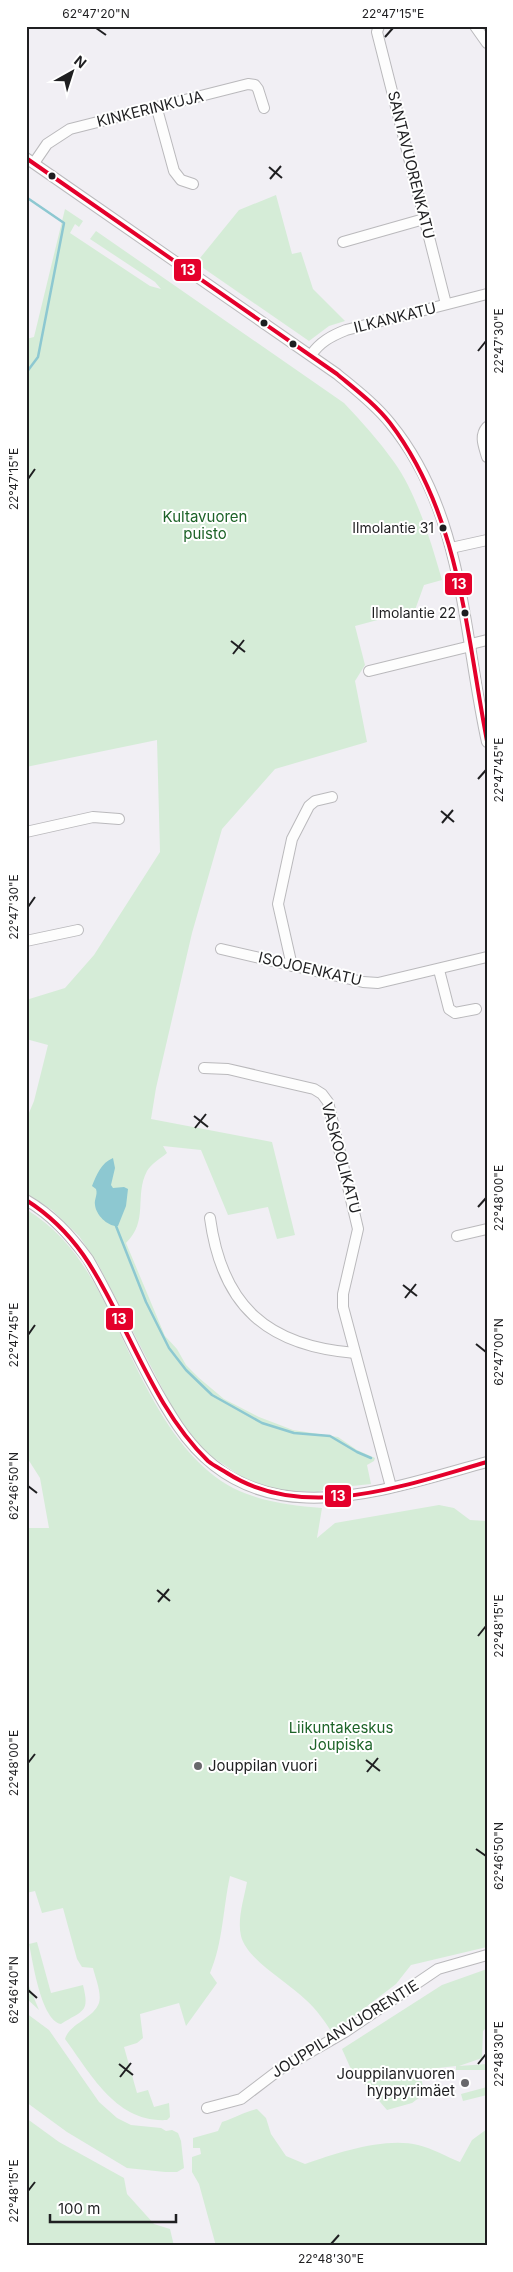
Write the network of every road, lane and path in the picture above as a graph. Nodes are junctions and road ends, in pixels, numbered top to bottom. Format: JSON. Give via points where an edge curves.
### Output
{"nodes":[{"id":1,"x":379,"y":26,"type":"edge"},
{"id":2,"x":475,"y":26,"type":"edge"},
{"id":3,"x":487,"y":43,"type":"edge"},
{"id":4,"x":264,"y":108,"type":"dead end"},
{"id":5,"x":158,"y":109,"type":"junction"},
{"id":6,"x":30,"y":160,"type":"edge"},
{"id":7,"x":192,"y":184,"type":"dead end"},
{"id":8,"x":424,"y":218,"type":"junction"},
{"id":9,"x":343,"y":242,"type":"dead end"},
{"id":10,"x":487,"y":294,"type":"edge"},
{"id":11,"x":446,"y":304,"type":"junction"},
{"id":12,"x":311,"y":355,"type":"junction"},
{"id":13,"x":487,"y":427,"type":"edge"},
{"id":14,"x":487,"y":457,"type":"edge"},
{"id":15,"x":487,"y":540,"type":"edge"},
{"id":16,"x":451,"y":548,"type":"junction"},
{"id":17,"x":487,"y":640,"type":"edge"},
{"id":18,"x":471,"y":645,"type":"junction"},
{"id":19,"x":369,"y":671,"type":"dead end"},
{"id":20,"x":487,"y":742,"type":"edge"},
{"id":21,"x":332,"y":797,"type":"dead end"},
{"id":22,"x":119,"y":818,"type":"dead end"},
{"id":23,"x":26,"y":832,"type":"edge"},
{"id":24,"x":78,"y":930,"type":"dead end"},
{"id":25,"x":26,"y":941,"type":"edge"},
{"id":26,"x":221,"y":949,"type":"dead end"},
{"id":27,"x":487,"y":957,"type":"edge"},
{"id":28,"x":292,"y":966,"type":"junction"},
{"id":29,"x":439,"y":970,"type":"junction"},
{"id":30,"x":476,"y":1009,"type":"dead end"},
{"id":31,"x":204,"y":1068,"type":"dead end"},
{"id":32,"x":26,"y":1200,"type":"edge"},
{"id":33,"x":210,"y":1218,"type":"dead end"},
{"id":34,"x":487,"y":1228,"type":"edge"},
{"id":35,"x":457,"y":1236,"type":"dead end"},
{"id":36,"x":355,"y":1353,"type":"junction"},
{"id":37,"x":487,"y":1462,"type":"edge"},
{"id":38,"x":391,"y":1487,"type":"junction"},
{"id":39,"x":487,"y":1955,"type":"edge"},
{"id":40,"x":207,"y":2108,"type":"dead end"}],
"edges":[{"from":1,"to":8,"type":"street","name":"SANTAVUORENKATU","via":[[377,32]]},
{"from":2,"to":3,"type":"street"},
{"from":4,"to":5,"type":"street","name":"KINKERINKUJA","via":[[258,89],[248,84]]},
{"from":5,"to":6,"type":"street","name":"KINKERINKUJA","via":[[70,129]]},
{"from":5,"to":7,"type":"street","via":[[174,171],[181,180]]},
{"from":6,"to":12,"type":"street"},
{"from":8,"to":9,"type":"street"},
{"from":8,"to":11,"type":"street","name":"SANTAVUORENKATU"},
{"from":10,"to":11,"type":"street","name":"ILKANKATU"},
{"from":11,"to":12,"type":"street","name":"ILKANKATU","via":[[330,336]]},
{"from":12,"to":16,"type":"street","via":[[358,391],[390,422],[426,480]]},
{"from":13,"to":14,"type":"street","via":[[482,438]]},
{"from":15,"to":16,"type":"street"},
{"from":16,"to":18,"type":"street"},
{"from":17,"to":18,"type":"street"},
{"from":18,"to":19,"type":"street"},
{"from":18,"to":20,"type":"street"},
{"from":21,"to":28,"type":"street","via":[[309,806],[292,839],[278,904]]},
{"from":22,"to":23,"type":"street","via":[[93,818]]},
{"from":24,"to":25,"type":"street"},
{"from":26,"to":28,"type":"street","name":"ISOJOENKATU"},
{"from":27,"to":29,"type":"street","name":"ISOJOENKATU"},
{"from":28,"to":29,"type":"street","name":"ISOJOENKATU","via":[[378,983]]},
{"from":29,"to":30,"type":"street","via":[[448,1009],[455,1012]]},
{"from":31,"to":36,"type":"street","name":"VASKOOLIKATU","via":[[228,1069],[314,1089],[328,1102],[358,1229],[343,1294],[346,1324]]},
{"from":32,"to":38,"type":"street","via":[[54,1219],[88,1259],[178,1426],[206,1459],[251,1487],[303,1499]]},
{"from":33,"to":36,"type":"street","via":[[222,1272],[245,1308],[283,1336],[304,1345]]},
{"from":34,"to":35,"type":"street"},
{"from":36,"to":38,"type":"street","name":"VASKOOLIKATU"},
{"from":37,"to":38,"type":"street"},
{"from":39,"to":40,"type":"street","name":"JOUPPILANVUORENTIE","via":[[438,1969],[345,2032],[279,2070],[241,2099]]}]}
